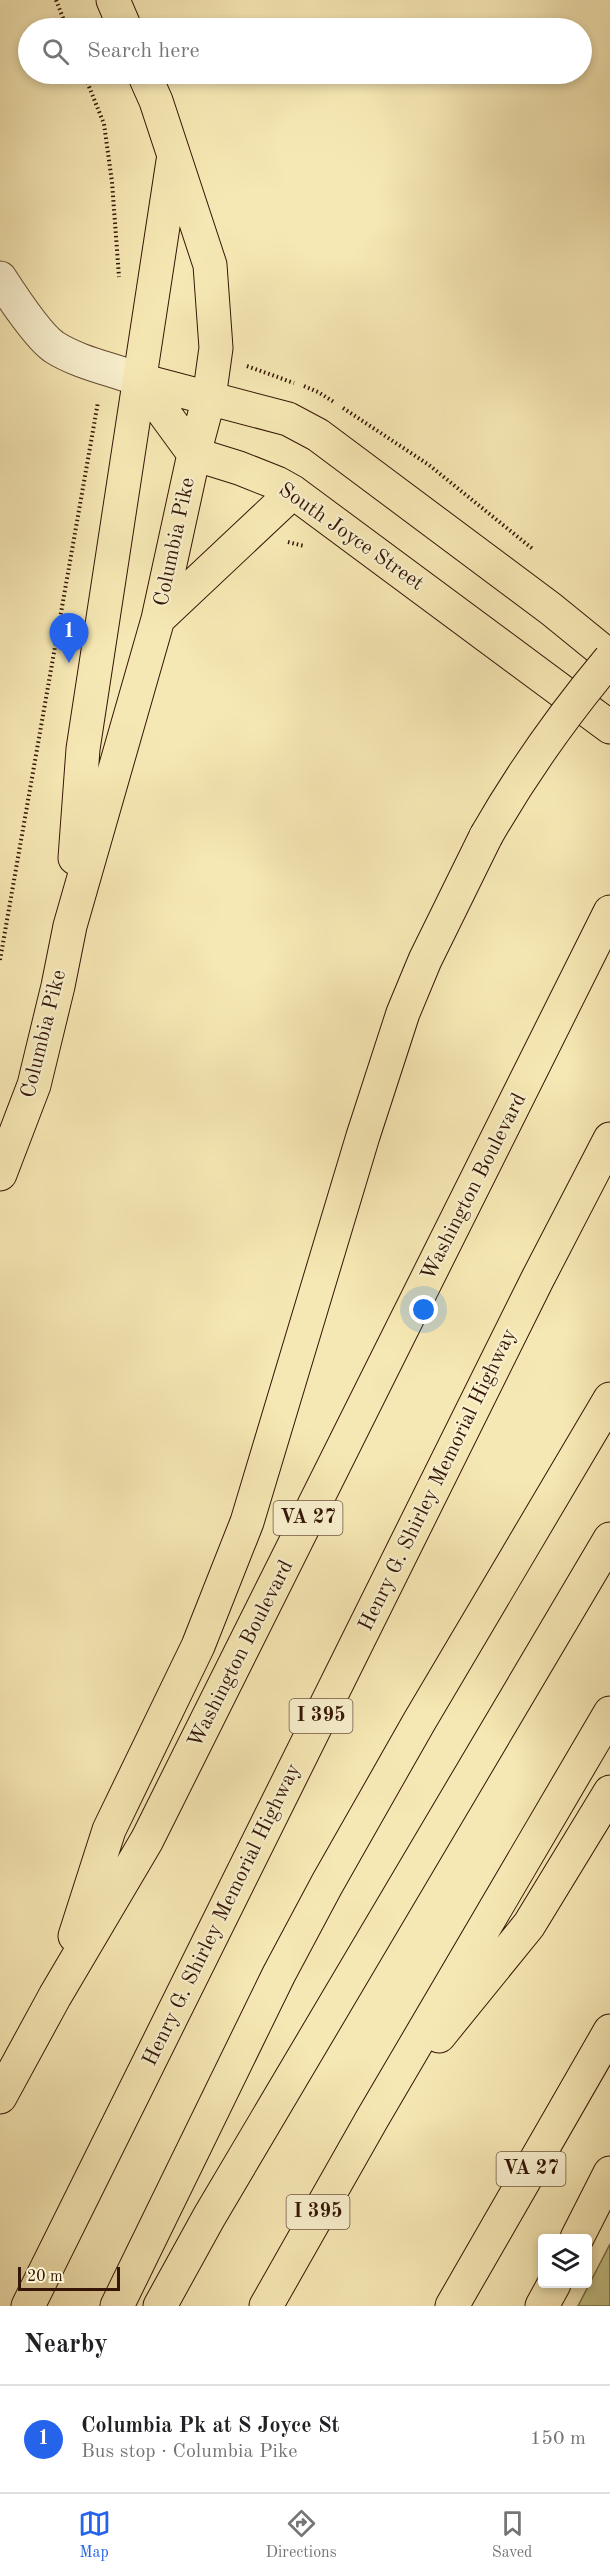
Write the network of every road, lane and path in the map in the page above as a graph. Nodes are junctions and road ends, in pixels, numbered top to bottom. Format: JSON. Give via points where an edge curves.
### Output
{"nodes":[{"id":1,"x":56,"y":0,"type":"edge"},
{"id":2,"x":113,"y":0,"type":"edge"},
{"id":3,"x":63,"y":18,"type":"edge"},
{"id":4,"x":121,"y":18,"type":"edge"},
{"id":5,"x":88,"y":84,"type":"edge"},
{"id":6,"x":148,"y":84,"type":"edge"},
{"id":7,"x":174,"y":155,"type":"junction"},
{"id":8,"x":0,"y":278,"type":"edge"},
{"id":9,"x":119,"y":286,"type":"dead end"},
{"id":10,"x":105,"y":367,"type":"junction"},
{"id":11,"x":140,"y":380,"type":"junction"},
{"id":12,"x":209,"y":398,"type":"junction"},
{"id":13,"x":194,"y":454,"type":"junction"},
{"id":14,"x":293,"y":492,"type":"junction"},
{"id":15,"x":158,"y":619,"type":"junction"},
{"id":16,"x":610,"y":658,"type":"edge"},
{"id":17,"x":610,"y":727,"type":"edge"},
{"id":18,"x":607,"y":918,"type":"edge"},
{"id":19,"x":69,"y":926,"type":"junction"},
{"id":20,"x":0,"y":960,"type":"edge"},
{"id":21,"x":610,"y":1139,"type":"edge"},
{"id":22,"x":0,"y":1174,"type":"edge"},
{"id":23,"x":610,"y":1399,"type":"edge"},
{"id":24,"x":610,"y":1539,"type":"edge"},
{"id":25,"x":610,"y":1713,"type":"edge"},
{"id":26,"x":610,"y":1792,"type":"edge"},
{"id":27,"x":55,"y":1996,"type":"junction"},
{"id":28,"x":610,"y":2031,"type":"edge"},
{"id":29,"x":0,"y":2097,"type":"edge"},
{"id":30,"x":372,"y":2119,"type":"junction"},
{"id":31,"x":610,"y":2173,"type":"edge"},
{"id":32,"x":579,"y":2234,"type":"edge"},
{"id":33,"x":551,"y":2288,"type":"edge"},
{"id":34,"x":28,"y":2306,"type":"edge"},
{"id":35,"x":117,"y":2306,"type":"edge"},
{"id":36,"x":160,"y":2306,"type":"edge"},
{"id":37,"x":266,"y":2306,"type":"edge"},
{"id":38,"x":452,"y":2306,"type":"edge"},
{"id":39,"x":542,"y":2306,"type":"edge"}],
"edges":[{"from":1,"to":3,"type":"path"},
{"from":2,"to":4,"type":"main road"},
{"from":5,"to":9,"type":"path","via":[[104,124]]},
{"from":6,"to":7,"type":"main road","name":"Columbia Pike"},
{"from":7,"to":11,"type":"main road","name":"Columbia Pike"},
{"from":7,"to":12,"type":"main road","name":"Columbia Pike","via":[[210,265],[216,348]]},
{"from":8,"to":10,"type":"lane","via":[[52,346]]},
{"from":10,"to":11,"type":"lane"},
{"from":10,"to":20,"type":"path"},
{"from":11,"to":12,"type":"main road"},
{"from":11,"to":13,"type":"main road"},
{"from":11,"to":19,"type":"main road","name":"Columbia Pike","via":[[83,749]]},
{"from":12,"to":13,"type":"main road","name":"Columbia Pike"},
{"from":12,"to":16,"type":"main road","via":[[288,418],[318,435],[551,609]]},
{"from":13,"to":14,"type":"main road","name":"South Joyce Street","via":[[239,468]]},
{"from":13,"to":15,"type":"main road","name":"Columbia Pike"},
{"from":14,"to":15,"type":"main road"},
{"from":14,"to":17,"type":"main road","name":"South Joyce Street"},
{"from":15,"to":19,"type":"main road","name":"Columbia Pike"},
{"from":16,"to":27,"type":"main road","bridge":true,"via":[[514,786],[438,932],[403,1013],[247,1522],[198,1646],[109,1830]]},
{"from":18,"to":27,"type":"main road","name":"Washington Boulevard","number":"VA 27","via":[[147,1840]]},
{"from":19,"to":22,"type":"main road","name":"Columbia Pike","via":[[34,1085]]},
{"from":21,"to":34,"type":"main road","name":"Henry G. Shirley Memorial Highway","number":"I 395"},
{"from":23,"to":35,"type":"main road","via":[[327,1884]]},
{"from":24,"to":36,"type":"main road"},
{"from":25,"to":30,"type":"main road","number":"I 395"},
{"from":26,"to":30,"type":"main road","via":[[529,1925]]},
{"from":27,"to":29,"type":"main road","name":"Washington Boulevard","number":"VA 27"},
{"from":28,"to":38,"type":"main road","number":"VA 27"},
{"from":30,"to":37,"type":"main road","number":"I 395"},
{"from":31,"to":32,"type":"main road"},
{"from":33,"to":39,"type":"main road"}]}
